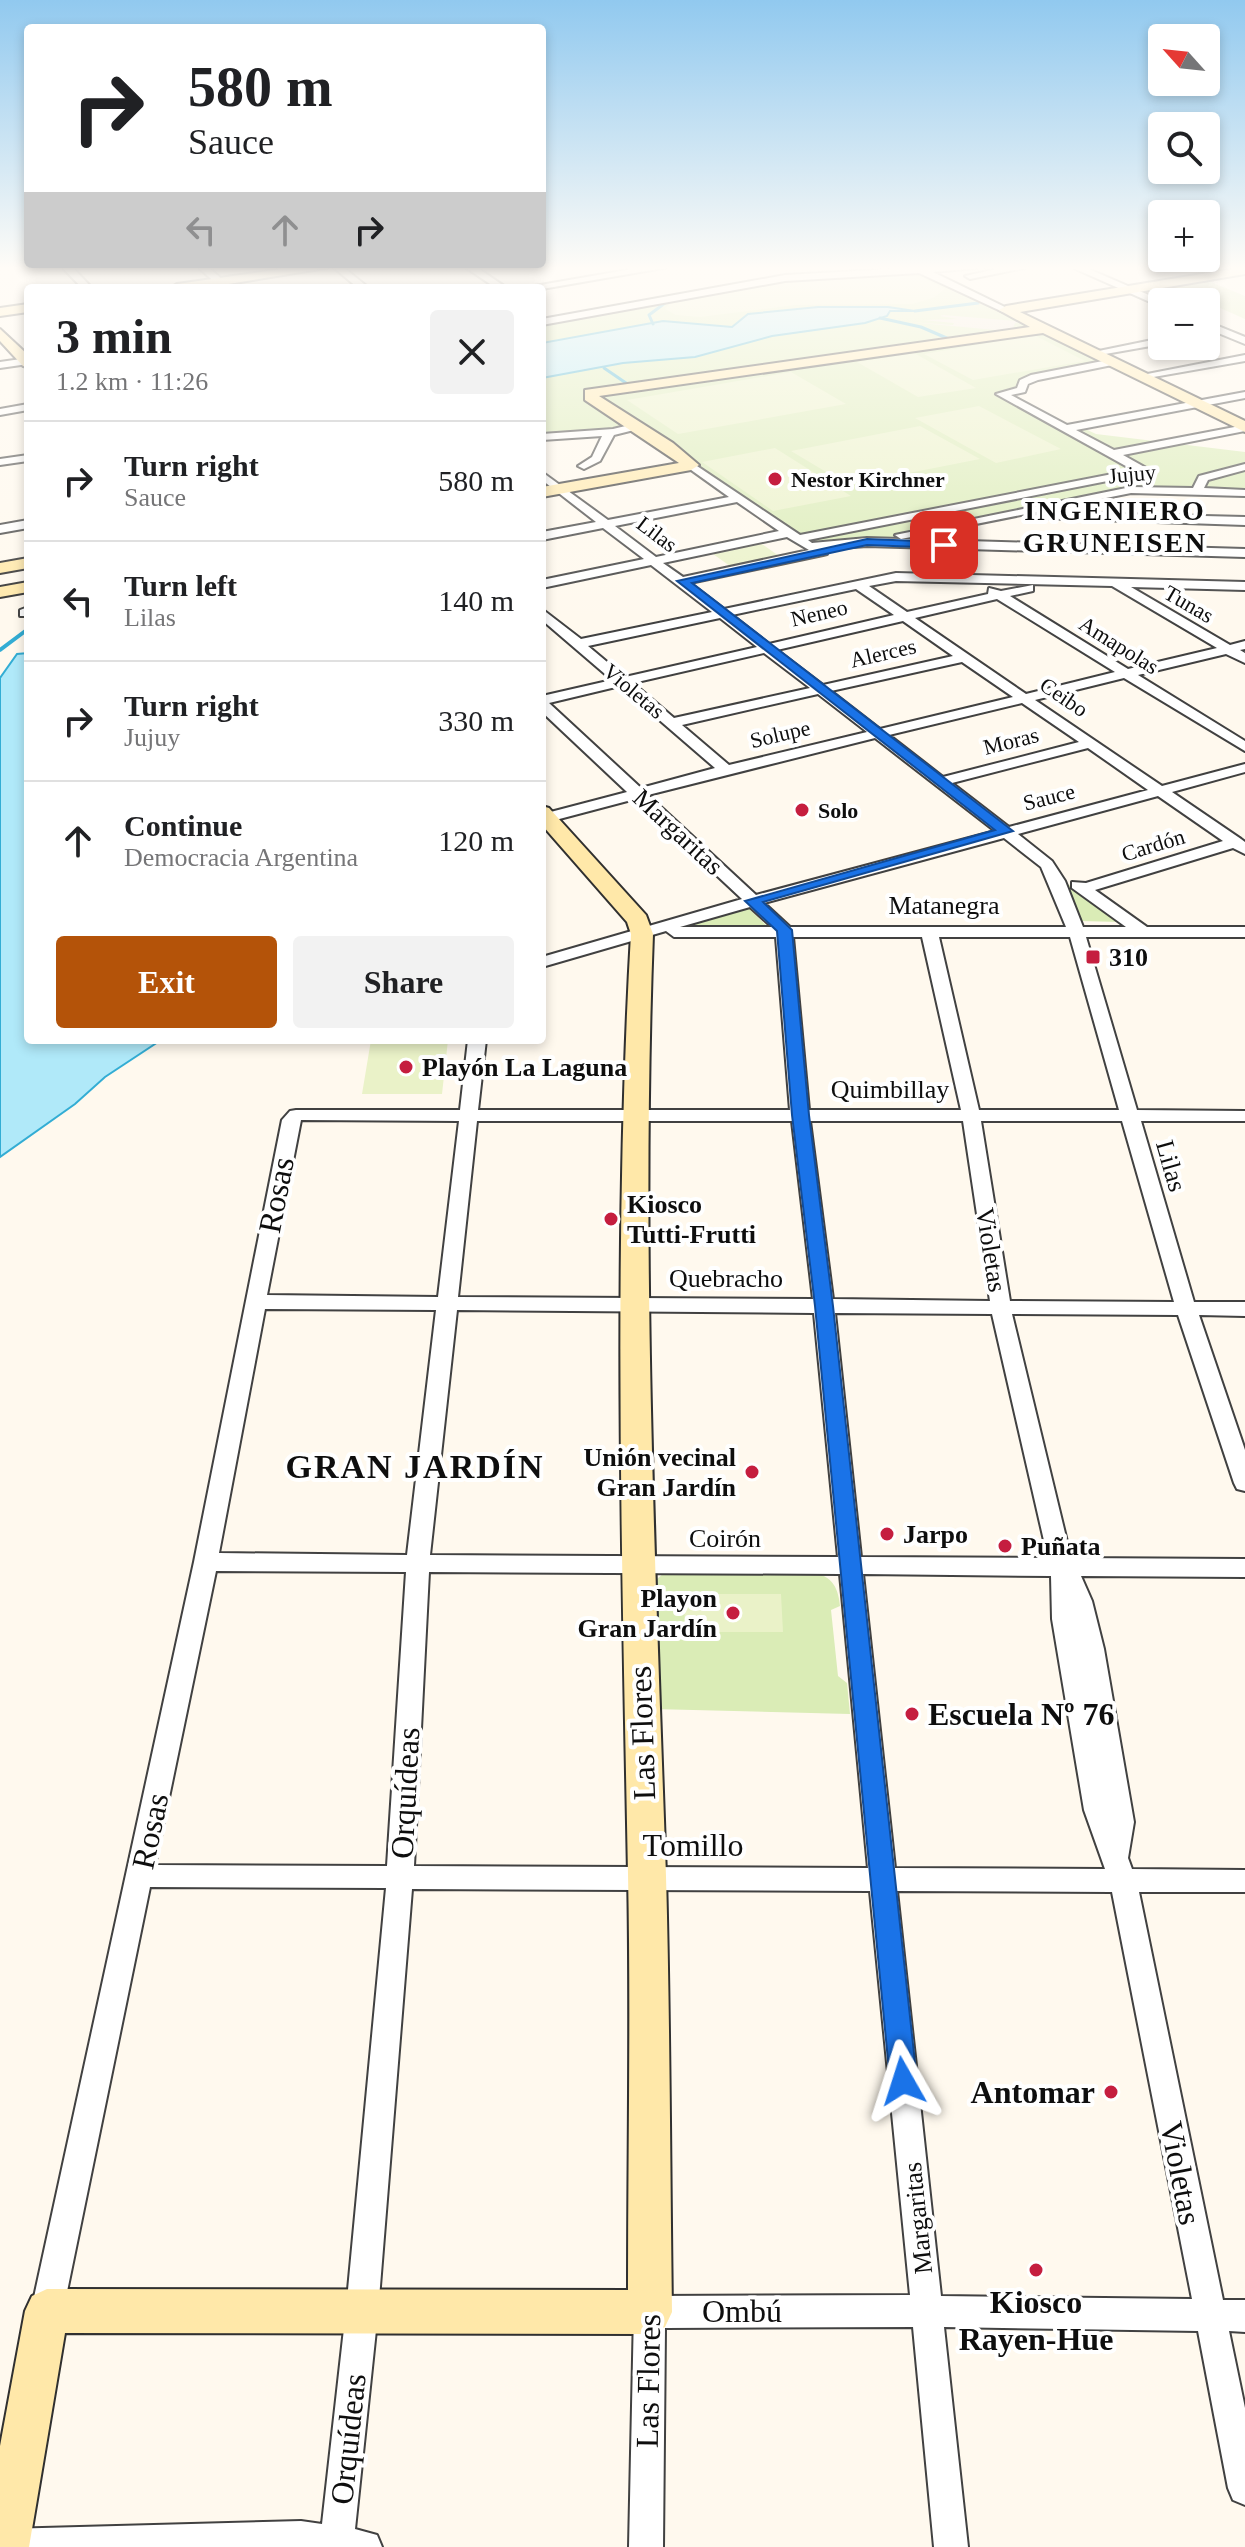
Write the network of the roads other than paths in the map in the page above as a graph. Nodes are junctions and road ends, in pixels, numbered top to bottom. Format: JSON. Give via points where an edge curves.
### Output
{"nodes":[{"id":1,"x":629,"y":386,"type":"edge"},
{"id":2,"x":1023,"y":386,"type":"edge"},
{"id":3,"x":1164,"y":386,"type":"edge"},
{"id":4,"x":1245,"y":395,"type":"edge"},
{"id":5,"x":1201,"y":403,"type":"junction"},
{"id":6,"x":24,"y":408,"type":"edge"},
{"id":7,"x":0,"y":412,"type":"edge"},
{"id":8,"x":1245,"y":420,"type":"edge"},
{"id":9,"x":638,"y":426,"type":"junction"},
{"id":10,"x":1245,"y":428,"type":"edge"},
{"id":11,"x":1065,"y":429,"type":"junction"},
{"id":12,"x":610,"y":432,"type":"junction"},
{"id":13,"x":546,"y":437,"type":"edge"},
{"id":14,"x":673,"y":450,"type":"junction"},
{"id":15,"x":1113,"y":454,"type":"junction"},
{"id":16,"x":647,"y":455,"type":"dead end"},
{"id":17,"x":24,"y":459,"type":"edge"},
{"id":18,"x":621,"y":459,"type":"dead end"},
{"id":19,"x":0,"y":462,"type":"edge"},
{"id":20,"x":691,"y":465,"type":"junction"},
{"id":21,"x":584,"y":466,"type":"junction"},
{"id":22,"x":1245,"y":467,"type":"edge"},
{"id":23,"x":546,"y":473,"type":"edge"},
{"id":24,"x":546,"y":477,"type":"edge"},
{"id":25,"x":561,"y":488,"type":"junction"},
{"id":26,"x":546,"y":491,"type":"edge"},
{"id":27,"x":1197,"y":492,"type":"junction"},
{"id":28,"x":1245,"y":493,"type":"edge"},
{"id":29,"x":740,"y":498,"type":"junction"},
{"id":30,"x":1011,"y":513,"type":"junction"},
{"id":31,"x":1244,"y":522,"type":"edge"},
{"id":32,"x":607,"y":524,"type":"junction"},
{"id":33,"x":24,"y":525,"type":"edge"},
{"id":34,"x":0,"y":529,"type":"edge"},
{"id":35,"x":546,"y":535,"type":"edge"},
{"id":36,"x":793,"y":536,"type":"junction"},
{"id":37,"x":867,"y":542,"type":"junction"},
{"id":38,"x":1242,"y":552,"type":"edge"},
{"id":39,"x":654,"y":560,"type":"junction"},
{"id":40,"x":24,"y":564,"type":"edge"},
{"id":41,"x":0,"y":568,"type":"edge"},
{"id":42,"x":1245,"y":570,"type":"edge"},
{"id":43,"x":971,"y":578,"type":"junction"},
{"id":44,"x":683,"y":581,"type":"junction"},
{"id":45,"x":1058,"y":581,"type":"junction"},
{"id":46,"x":1113,"y":582,"type":"junction"},
{"id":47,"x":546,"y":583,"type":"edge"},
{"id":48,"x":857,"y":584,"type":"junction"},
{"id":49,"x":1245,"y":586,"type":"edge"},
{"id":50,"x":24,"y":588,"type":"edge"},
{"id":51,"x":0,"y":592,"type":"edge"},
{"id":52,"x":999,"y":595,"type":"junction"},
{"id":53,"x":721,"y":613,"type":"junction"},
{"id":54,"x":546,"y":616,"type":"edge"},
{"id":55,"x":905,"y":616,"type":"junction"},
{"id":56,"x":578,"y":644,"type":"junction"},
{"id":57,"x":1245,"y":645,"type":"edge"},
{"id":58,"x":767,"y":648,"type":"junction"},
{"id":59,"x":1227,"y":649,"type":"junction"},
{"id":60,"x":964,"y":657,"type":"junction"},
{"id":61,"x":1245,"y":659,"type":"edge"},
{"id":62,"x":1128,"y":674,"type":"junction"},
{"id":63,"x":621,"y":681,"type":"junction"},
{"id":64,"x":821,"y":689,"type":"junction"},
{"id":65,"x":1023,"y":697,"type":"junction"},
{"id":66,"x":546,"y":701,"type":"edge"},
{"id":67,"x":546,"y":706,"type":"edge"},
{"id":68,"x":671,"y":723,"type":"junction"},
{"id":69,"x":876,"y":733,"type":"junction"},
{"id":70,"x":1093,"y":743,"type":"junction"},
{"id":71,"x":1245,"y":747,"type":"edge"},
{"id":72,"x":1245,"y":768,"type":"edge"},
{"id":73,"x":726,"y":770,"type":"junction"},
{"id":74,"x":940,"y":782,"type":"junction"},
{"id":75,"x":1163,"y":791,"type":"junction"},
{"id":76,"x":638,"y":794,"type":"junction"},
{"id":77,"x":546,"y":814,"type":"edge"},
{"id":78,"x":546,"y":815,"type":"edge"},
{"id":79,"x":1006,"y":831,"type":"junction"},
{"id":80,"x":1241,"y":846,"type":"edge"},
{"id":81,"x":1047,"y":864,"type":"junction"},
{"id":82,"x":1083,"y":889,"type":"junction"},
{"id":83,"x":753,"y":901,"type":"junction"},
{"id":84,"x":1245,"y":926,"type":"edge"},
{"id":85,"x":784,"y":930,"type":"junction"},
{"id":86,"x":929,"y":931,"type":"junction"},
{"id":87,"x":1076,"y":931,"type":"junction"},
{"id":88,"x":1143,"y":932,"type":"junction"},
{"id":89,"x":1245,"y":932,"type":"edge"},
{"id":90,"x":1225,"y":933,"type":"junction"},
{"id":91,"x":642,"y":934,"type":"junction"},
{"id":92,"x":546,"y":961,"type":"edge"},
{"id":93,"x":476,"y":1044,"type":"edge"},
{"id":94,"x":467,"y":1113,"type":"junction"},
{"id":95,"x":634,"y":1114,"type":"junction"},
{"id":96,"x":971,"y":1114,"type":"junction"},
{"id":97,"x":1129,"y":1114,"type":"junction"},
{"id":98,"x":296,"y":1115,"type":"joint"},
{"id":99,"x":800,"y":1115,"type":"junction"},
{"id":100,"x":1245,"y":1116,"type":"edge"},
{"id":101,"x":255,"y":1302,"type":"junction"},
{"id":102,"x":444,"y":1304,"type":"junction"},
{"id":103,"x":636,"y":1306,"type":"junction"},
{"id":104,"x":824,"y":1306,"type":"junction"},
{"id":105,"x":1186,"y":1308,"type":"junction"},
{"id":106,"x":1001,"y":1309,"type":"junction"},
{"id":107,"x":1245,"y":1309,"type":"edge"},
{"id":108,"x":1245,"y":1483,"type":"edge"},
{"id":109,"x":206,"y":1562,"type":"junction"},
{"id":110,"x":418,"y":1562,"type":"junction"},
{"id":111,"x":638,"y":1566,"type":"junction"},
{"id":112,"x":850,"y":1567,"type":"junction"},
{"id":113,"x":1062,"y":1568,"type":"junction"},
{"id":114,"x":1245,"y":1568,"type":"edge"},
{"id":115,"x":1120,"y":1870,"type":"junction"},
{"id":116,"x":141,"y":1876,"type":"junction"},
{"id":117,"x":400,"y":1877,"type":"junction"},
{"id":118,"x":647,"y":1878,"type":"junction"},
{"id":119,"x":883,"y":1879,"type":"junction"},
{"id":120,"x":1245,"y":1881,"type":"edge"},
{"id":121,"x":47,"y":2311,"type":"junction"},
{"id":122,"x":362,"y":2311,"type":"junction"},
{"id":123,"x":928,"y":2311,"type":"junction"},
{"id":124,"x":650,"y":2312,"type":"junction"},
{"id":125,"x":1209,"y":2314,"type":"junction"},
{"id":126,"x":1245,"y":2316,"type":"edge"},
{"id":127,"x":1245,"y":2488,"type":"edge"},
{"id":128,"x":346,"y":2545,"type":"edge"},
{"id":129,"x":5,"y":2546,"type":"edge"},
{"id":130,"x":646,"y":2547,"type":"edge"},
{"id":131,"x":951,"y":2547,"type":"edge"}],
"edges":[{"from":1,"to":9,"type":"street","via":[[599,390],[590,397]]},
{"from":2,"to":11,"type":"street","via":[[1001,394]]},
{"from":3,"to":5,"type":"street"},
{"from":4,"to":5,"type":"street"},
{"from":5,"to":8,"type":"street"},
{"from":5,"to":10,"type":"street"},
{"from":5,"to":11,"type":"street"},
{"from":6,"to":7,"type":"street"},
{"from":9,"to":12,"type":"street"},
{"from":9,"to":14,"type":"street"},
{"from":10,"to":15,"type":"street"},
{"from":11,"to":15,"type":"street"},
{"from":12,"to":13,"type":"street"},
{"from":12,"to":21,"type":"street","via":[[596,459]]},
{"from":14,"to":16,"type":"street"},
{"from":14,"to":20,"type":"street"},
{"from":15,"to":36,"type":"street","via":[[1144,471]]},
{"from":17,"to":19,"type":"street"},
{"from":18,"to":21,"type":"street"},
{"from":20,"to":25,"type":"street"},
{"from":20,"to":29,"type":"street"},
{"from":21,"to":23,"type":"street"},
{"from":22,"to":27,"type":"street","via":[[1203,478]]},
{"from":24,"to":25,"type":"street","name":"Lilas"},
{"from":25,"to":26,"type":"street"},
{"from":25,"to":32,"type":"street","name":"Lilas"},
{"from":27,"to":28,"type":"street","name":"Jujuy"},
{"from":27,"to":30,"type":"street","name":"Jujuy","via":[[1131,490]]},
{"from":27,"to":31,"type":"street"},
{"from":29,"to":32,"type":"street"},
{"from":29,"to":36,"type":"street"},
{"from":30,"to":31,"type":"street"},
{"from":30,"to":37,"type":"street","name":"Jujuy"},
{"from":32,"to":35,"type":"street"},
{"from":32,"to":39,"type":"street","name":"Lilas"},
{"from":33,"to":34,"type":"street"},
{"from":36,"to":37,"type":"street","via":[[819,548]]},
{"from":36,"to":39,"type":"street"},
{"from":37,"to":38,"type":"street"},
{"from":37,"to":44,"type":"street","name":"Jujuy"},
{"from":38,"to":42,"type":"street"},
{"from":39,"to":44,"type":"street","name":"Lilas"},
{"from":39,"to":47,"type":"street"},
{"from":40,"to":41,"type":"street"},
{"from":43,"to":45,"type":"street"},
{"from":43,"to":48,"type":"street","via":[[896,577]]},
{"from":43,"to":52,"type":"street","name":"Amapolas"},
{"from":44,"to":53,"type":"street","name":"Lilas"},
{"from":45,"to":46,"type":"street"},
{"from":45,"to":52,"type":"street","name":"Neneo"},
{"from":46,"to":49,"type":"street"},
{"from":46,"to":59,"type":"street","name":"Tunas"},
{"from":48,"to":53,"type":"street"},
{"from":48,"to":55,"type":"street","name":"Ceibo"},
{"from":50,"to":51,"type":"street"},
{"from":52,"to":55,"type":"street","name":"Neneo"},
{"from":52,"to":62,"type":"street","name":"Amapolas"},
{"from":53,"to":56,"type":"street"},
{"from":53,"to":58,"type":"street","name":"Lilas"},
{"from":54,"to":56,"type":"street","name":"Violetas"},
{"from":55,"to":58,"type":"street","name":"Neneo"},
{"from":55,"to":60,"type":"street","name":"Ceibo"},
{"from":56,"to":63,"type":"street","name":"Violetas"},
{"from":57,"to":59,"type":"street","name":"Solupe"},
{"from":58,"to":63,"type":"street","name":"Neneo"},
{"from":58,"to":64,"type":"street","name":"Lilas"},
{"from":59,"to":61,"type":"street","name":"Tunas"},
{"from":59,"to":62,"type":"street","name":"Solupe"},
{"from":60,"to":64,"type":"street","name":"Alerces"},
{"from":60,"to":65,"type":"street","name":"Ceibo"},
{"from":62,"to":65,"type":"street","name":"Solupe"},
{"from":62,"to":71,"type":"street","name":"Amapolas"},
{"from":63,"to":66,"type":"street","name":"Neneo"},
{"from":63,"to":68,"type":"street","name":"Violetas"},
{"from":64,"to":68,"type":"street","name":"Alerces"},
{"from":64,"to":69,"type":"street","name":"Lilas"},
{"from":65,"to":69,"type":"street","name":"Solupe"},
{"from":65,"to":70,"type":"street","name":"Ceibo"},
{"from":67,"to":76,"type":"street","name":"Margaritas"},
{"from":68,"to":73,"type":"street","name":"Violetas"},
{"from":69,"to":73,"type":"street","name":"Solupe"},
{"from":69,"to":74,"type":"street","name":"Lilas"},
{"from":70,"to":74,"type":"street","name":"Moras"},
{"from":70,"to":75,"type":"street","name":"Ceibo"},
{"from":72,"to":75,"type":"street","name":"Sauce"},
{"from":73,"to":76,"type":"street","name":"Solupe"},
{"from":74,"to":79,"type":"street","name":"Lilas"},
{"from":75,"to":79,"type":"street","name":"Sauce"},
{"from":75,"to":80,"type":"street","name":"Ceibo"},
{"from":76,"to":77,"type":"street","name":"Solupe"},
{"from":76,"to":83,"type":"street","name":"Margaritas"},
{"from":78,"to":91,"type":"street","via":[[638,920]]},
{"from":79,"to":81,"type":"street","name":"Lilas"},
{"from":79,"to":83,"type":"street","name":"Sauce"},
{"from":80,"to":82,"type":"street","name":"Cardón"},
{"from":81,"to":82,"type":"street","name":"Lilas"},
{"from":81,"to":87,"type":"street","name":"Lilas"},
{"from":82,"to":88,"type":"street","name":"Lilas"},
{"from":83,"to":85,"type":"street","name":"Margaritas"},
{"from":83,"to":91,"type":"street","name":"Sauce"},
{"from":84,"to":90,"type":"street"},
{"from":85,"to":86,"type":"street","name":"Matanegra"},
{"from":85,"to":91,"type":"street","name":"Matanegra"},
{"from":85,"to":99,"type":"street","name":"Margaritas"},
{"from":86,"to":87,"type":"street","name":"Matanegra"},
{"from":86,"to":96,"type":"street","name":"Violetas"},
{"from":87,"to":88,"type":"street","name":"Matanegra"},
{"from":87,"to":97,"type":"street","name":"Lilas"},
{"from":88,"to":90,"type":"street","name":"Matanegra"},
{"from":89,"to":90,"type":"street","name":"Matanegra"},
{"from":91,"to":92,"type":"street","name":"Sauce"},
{"from":91,"to":95,"type":"street","name":"Las Flores"},
{"from":93,"to":94,"type":"street","name":"Orquídeas"},
{"from":94,"to":95,"type":"street","name":"Quimbillay"},
{"from":94,"to":98,"type":"street","name":"Quimbillay"},
{"from":94,"to":102,"type":"street","name":"Orquídeas"},
{"from":95,"to":99,"type":"street","name":"Quimbillay"},
{"from":95,"to":103,"type":"street","name":"Las Flores"},
{"from":96,"to":97,"type":"street","name":"Quimbillay"},
{"from":96,"to":99,"type":"street","name":"Quimbillay"},
{"from":96,"to":106,"type":"street","name":"Violetas"},
{"from":97,"to":100,"type":"street","name":"Quimbillay"},
{"from":97,"to":105,"type":"street","name":"Lilas"},
{"from":98,"to":101,"type":"street","name":"Rosas"},
{"from":99,"to":104,"type":"street","name":"Margaritas"},
{"from":101,"to":102,"type":"street","name":"Quebracho"},
{"from":101,"to":109,"type":"street","name":"Rosas"},
{"from":102,"to":103,"type":"street","name":"Quebracho"},
{"from":102,"to":110,"type":"street","name":"Orquídeas"},
{"from":103,"to":104,"type":"street","name":"Quebracho"},
{"from":103,"to":111,"type":"street","name":"Las Flores"},
{"from":104,"to":106,"type":"street","name":"Quebracho"},
{"from":104,"to":112,"type":"street","name":"Margaritas"},
{"from":105,"to":106,"type":"street","name":"Quebracho"},
{"from":105,"to":107,"type":"street","name":"Quebracho"},
{"from":105,"to":108,"type":"street","name":"Lilas"},
{"from":106,"to":113,"type":"street","name":"Violetas"},
{"from":109,"to":110,"type":"street","name":"Coirón"},
{"from":109,"to":116,"type":"street","name":"Rosas"},
{"from":110,"to":111,"type":"street","name":"Coirón"},
{"from":110,"to":117,"type":"street","name":"Orquídeas"},
{"from":111,"to":112,"type":"street","name":"Coirón"},
{"from":111,"to":118,"type":"street","name":"Las Flores"},
{"from":112,"to":113,"type":"street","name":"Coirón"},
{"from":112,"to":119,"type":"street","name":"Margaritas"},
{"from":113,"to":114,"type":"street","name":"Coirón"},
{"from":113,"to":115,"type":"street","name":"Violetas","via":[[1064,1619],[1097,1810]]},
{"from":115,"to":119,"type":"street","name":"Tomillo"},
{"from":115,"to":120,"type":"street","name":"Tomillo"},
{"from":115,"to":125,"type":"street","name":"Violetas"},
{"from":116,"to":117,"type":"street","name":"Tomillo"},
{"from":116,"to":121,"type":"street","name":"Rosas"},
{"from":117,"to":118,"type":"street","name":"Tomillo"},
{"from":117,"to":122,"type":"street","name":"Orquídeas"},
{"from":118,"to":119,"type":"street","name":"Tomillo"},
{"from":118,"to":124,"type":"street","name":"Las Flores"},
{"from":119,"to":123,"type":"street","name":"Margaritas"},
{"from":121,"to":122,"type":"street","name":"Ombú"},
{"from":121,"to":129,"type":"street","name":"Rosas"},
{"from":122,"to":124,"type":"street","name":"Ombú"},
{"from":122,"to":128,"type":"street","name":"Orquídeas"},
{"from":123,"to":124,"type":"street","name":"Ombú"},
{"from":123,"to":125,"type":"street","name":"Ombú"},
{"from":123,"to":131,"type":"street","name":"Margaritas"},
{"from":124,"to":130,"type":"street","name":"Las Flores"},
{"from":125,"to":126,"type":"street","name":"Ombú"},
{"from":125,"to":127,"type":"street","name":"Violetas"},
{"from":128,"to":129,"type":"street","via":[[301,2538]]}]}
